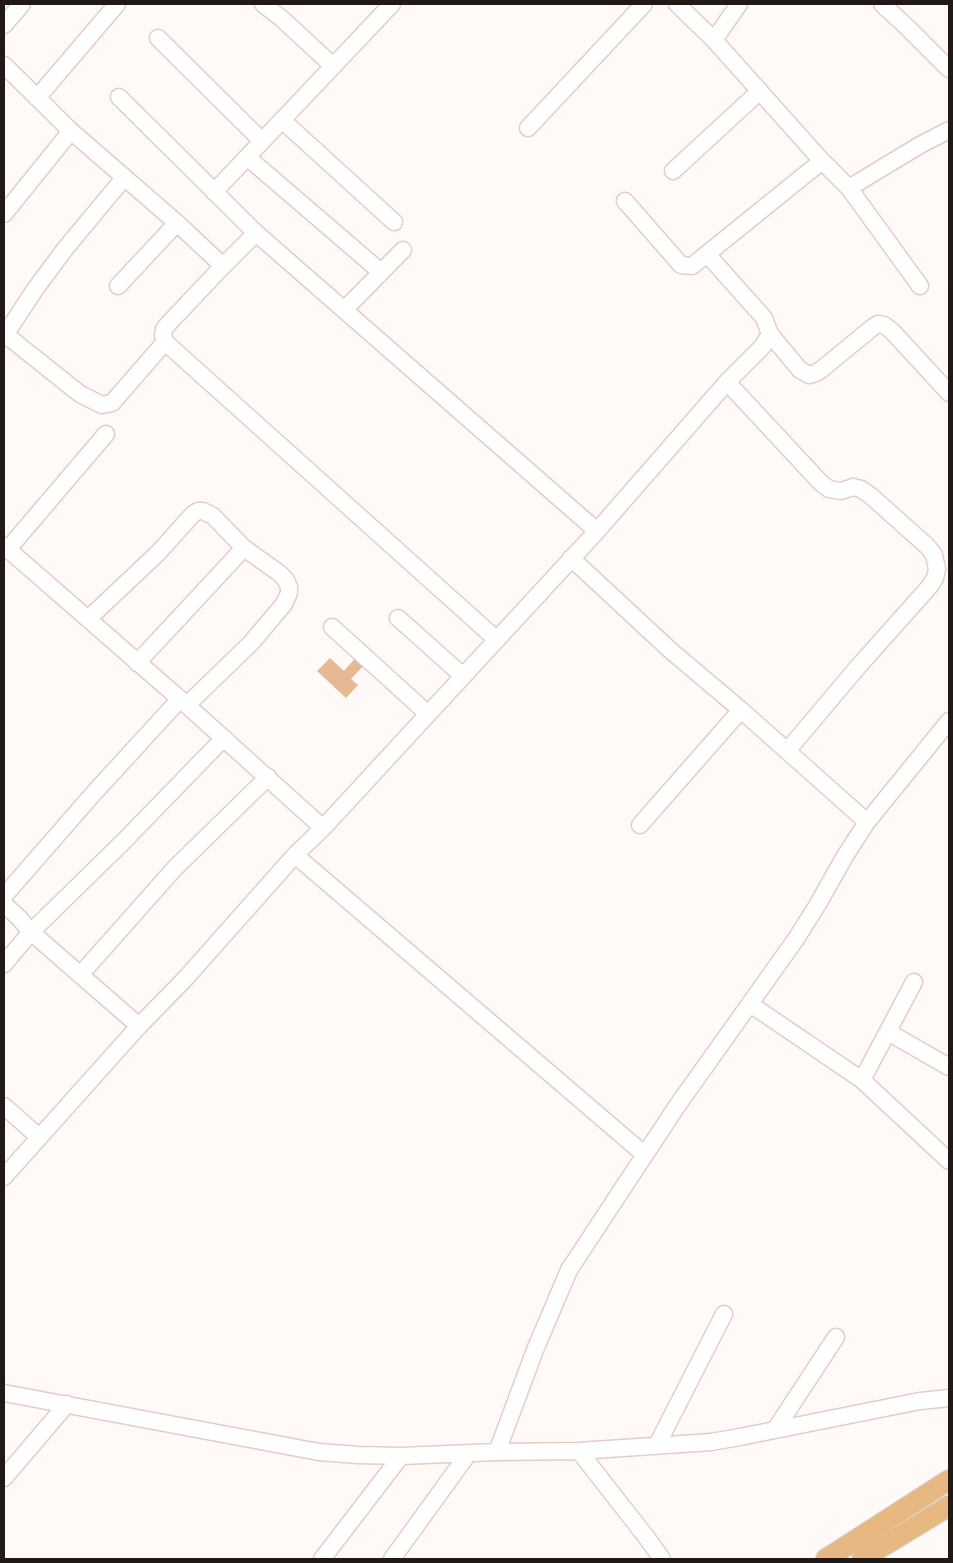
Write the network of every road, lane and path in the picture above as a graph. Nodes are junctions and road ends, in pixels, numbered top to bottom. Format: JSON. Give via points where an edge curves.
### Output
{"nodes":[{"id":1,"x":22,"y":4,"type":"edge"},
{"id":2,"x":118,"y":4,"type":"edge"},
{"id":3,"x":263,"y":4,"type":"edge"},
{"id":4,"x":392,"y":4,"type":"edge"},
{"id":5,"x":644,"y":4,"type":"edge"},
{"id":6,"x":678,"y":4,"type":"edge"},
{"id":7,"x":739,"y":4,"type":"edge"},
{"id":8,"x":882,"y":4,"type":"edge"},
{"id":9,"x":4,"y":25,"type":"edge"},
{"id":10,"x":158,"y":38,"type":"dead end"},
{"id":11,"x":714,"y":40,"type":"junction"},
{"id":12,"x":333,"y":66,"type":"junction"},
{"id":13,"x":5,"y":69,"type":"edge"},
{"id":14,"x":949,"y":69,"type":"edge"},
{"id":15,"x":760,"y":91,"type":"junction"},
{"id":16,"x":118,"y":97,"type":"dead end"},
{"id":17,"x":37,"y":98,"type":"junction"},
{"id":18,"x":282,"y":120,"type":"junction"},
{"id":19,"x":528,"y":128,"type":"dead end"},
{"id":20,"x":949,"y":130,"type":"edge"},
{"id":21,"x":71,"y":132,"type":"junction"},
{"id":22,"x":262,"y":141,"type":"junction"},
{"id":23,"x":247,"y":157,"type":"junction"},
{"id":24,"x":822,"y":161,"type":"junction"},
{"id":25,"x":673,"y":171,"type":"dead end"},
{"id":26,"x":124,"y":178,"type":"junction"},
{"id":27,"x":850,"y":188,"type":"junction"},
{"id":28,"x":214,"y":192,"type":"junction"},
{"id":29,"x":625,"y":201,"type":"dead end"},
{"id":30,"x":4,"y":214,"type":"edge"},
{"id":31,"x":394,"y":222,"type":"dead end"},
{"id":32,"x":177,"y":223,"type":"junction"},
{"id":33,"x":256,"y":233,"type":"junction"},
{"id":34,"x":403,"y":250,"type":"dead end"},
{"id":35,"x":707,"y":254,"type":"junction"},
{"id":36,"x":223,"y":266,"type":"junction"},
{"id":37,"x":382,"y":272,"type":"junction"},
{"id":38,"x":118,"y":286,"type":"dead end"},
{"id":39,"x":920,"y":286,"type":"dead end"},
{"id":40,"x":344,"y":310,"type":"junction"},
{"id":41,"x":770,"y":334,"type":"junction"},
{"id":42,"x":4,"y":336,"type":"edge"},
{"id":43,"x":165,"y":342,"type":"junction"},
{"id":44,"x":727,"y":382,"type":"junction"},
{"id":45,"x":949,"y":393,"type":"edge"},
{"id":46,"x":106,"y":434,"type":"dead end"},
{"id":47,"x":597,"y":531,"type":"junction"},
{"id":48,"x":6,"y":548,"type":"edge"},
{"id":49,"x":244,"y":548,"type":"junction"},
{"id":50,"x":571,"y":558,"type":"junction"},
{"id":51,"x":398,"y":618,"type":"dead end"},
{"id":52,"x":88,"y":619,"type":"junction"},
{"id":53,"x":332,"y":627,"type":"dead end"},
{"id":54,"x":497,"y":640,"type":"junction"},
{"id":55,"x":137,"y":663,"type":"junction"},
{"id":56,"x":464,"y":676,"type":"junction"},
{"id":57,"x":184,"y":702,"type":"junction"},
{"id":58,"x":741,"y":710,"type":"junction"},
{"id":59,"x":428,"y":714,"type":"junction"},
{"id":60,"x":949,"y":720,"type":"edge"},
{"id":61,"x":224,"y":738,"type":"junction"},
{"id":62,"x":787,"y":751,"type":"junction"},
{"id":63,"x":268,"y":777,"type":"junction"},
{"id":64,"x":867,"y":822,"type":"junction"},
{"id":65,"x":640,"y":825,"type":"dead end"},
{"id":66,"x":323,"y":828,"type":"junction"},
{"id":67,"x":295,"y":855,"type":"junction"},
{"id":68,"x":4,"y":896,"type":"edge"},
{"id":69,"x":4,"y":904,"type":"edge"},
{"id":70,"x":31,"y":932,"type":"junction"},
{"id":71,"x":4,"y":964,"type":"edge"},
{"id":72,"x":80,"y":975,"type":"junction"},
{"id":73,"x":914,"y":982,"type":"dead end"},
{"id":74,"x":750,"y":1004,"type":"junction"},
{"id":75,"x":139,"y":1026,"type":"junction"},
{"id":76,"x":888,"y":1032,"type":"junction"},
{"id":77,"x":949,"y":1067,"type":"edge"},
{"id":78,"x":862,"y":1080,"type":"junction"},
{"id":79,"x":4,"y":1106,"type":"edge"},
{"id":80,"x":39,"y":1137,"type":"junction"},
{"id":81,"x":645,"y":1155,"type":"junction"},
{"id":82,"x":949,"y":1160,"type":"edge"},
{"id":83,"x":4,"y":1177,"type":"edge"},
{"id":84,"x":724,"y":1314,"type":"dead end"},
{"id":85,"x":836,"y":1337,"type":"dead end"},
{"id":86,"x":4,"y":1393,"type":"edge"},
{"id":87,"x":949,"y":1398,"type":"edge"},
{"id":88,"x":67,"y":1404,"type":"junction"},
{"id":89,"x":775,"y":1430,"type":"junction"},
{"id":90,"x":657,"y":1445,"type":"junction"},
{"id":91,"x":579,"y":1451,"type":"junction"},
{"id":92,"x":497,"y":1452,"type":"junction"},
{"id":93,"x":468,"y":1454,"type":"junction"},
{"id":94,"x":401,"y":1456,"type":"junction"},
{"id":95,"x":4,"y":1478,"type":"edge"},
{"id":96,"x":949,"y":1480,"type":"edge"},
{"id":97,"x":949,"y":1506,"type":"edge"},
{"id":98,"x":322,"y":1559,"type":"edge"},
{"id":99,"x":392,"y":1559,"type":"edge"},
{"id":100,"x":662,"y":1559,"type":"edge"},
{"id":101,"x":826,"y":1559,"type":"edge"},
{"id":102,"x":862,"y":1559,"type":"edge"}],
"edges":[{"from":1,"to":9,"type":"street"},
{"from":2,"to":17,"type":"street"},
{"from":3,"to":12,"type":"street"},
{"from":4,"to":12,"type":"street"},
{"from":5,"to":19,"type":"street"},
{"from":6,"to":11,"type":"street"},
{"from":7,"to":11,"type":"street"},
{"from":8,"to":14,"type":"street"},
{"from":10,"to":22,"type":"street"},
{"from":11,"to":15,"type":"street"},
{"from":12,"to":18,"type":"street"},
{"from":13,"to":17,"type":"street"},
{"from":15,"to":24,"type":"street"},
{"from":15,"to":25,"type":"street"},
{"from":16,"to":28,"type":"street"},
{"from":17,"to":21,"type":"street"},
{"from":18,"to":22,"type":"street"},
{"from":18,"to":31,"type":"street"},
{"from":20,"to":27,"type":"street"},
{"from":21,"to":26,"type":"street"},
{"from":21,"to":30,"type":"street"},
{"from":22,"to":23,"type":"street"},
{"from":23,"to":28,"type":"street"},
{"from":23,"to":37,"type":"street"},
{"from":24,"to":27,"type":"street"},
{"from":24,"to":35,"type":"street"},
{"from":26,"to":32,"type":"street"},
{"from":26,"to":42,"type":"street","via":[[65,249]]},
{"from":27,"to":39,"type":"street"},
{"from":28,"to":33,"type":"street"},
{"from":29,"to":35,"type":"street","via":[[680,266],[692,266]]},
{"from":32,"to":36,"type":"street"},
{"from":32,"to":38,"type":"street"},
{"from":33,"to":36,"type":"street"},
{"from":33,"to":40,"type":"street"},
{"from":34,"to":37,"type":"street"},
{"from":35,"to":41,"type":"street","via":[[764,318]]},
{"from":36,"to":43,"type":"street","via":[[164,328]]},
{"from":37,"to":40,"type":"street"},
{"from":40,"to":47,"type":"street"},
{"from":41,"to":44,"type":"street","via":[[763,346]]},
{"from":41,"to":45,"type":"street","via":[[800,370],[809,375],[822,369],[878,324],[884,325]]},
{"from":42,"to":43,"type":"street","via":[[80,394],[102,405],[112,403]]},
{"from":43,"to":54,"type":"street"},
{"from":44,"to":47,"type":"street"},
{"from":44,"to":62,"type":"street","via":[[821,483],[829,489],[841,491],[853,487],[861,489],[927,546],[937,568],[930,586]]},
{"from":46,"to":48,"type":"street"},
{"from":47,"to":50,"type":"street"},
{"from":48,"to":52,"type":"street"},
{"from":49,"to":52,"type":"street","via":[[213,516],[198,511]]},
{"from":49,"to":55,"type":"street"},
{"from":49,"to":57,"type":"street","via":[[286,580],[289,593],[284,604],[250,643]]},
{"from":50,"to":54,"type":"street"},
{"from":50,"to":58,"type":"street","via":[[670,650]]},
{"from":51,"to":56,"type":"street"},
{"from":52,"to":55,"type":"street"},
{"from":53,"to":59,"type":"street"},
{"from":54,"to":56,"type":"street"},
{"from":55,"to":57,"type":"street"},
{"from":56,"to":59,"type":"street"},
{"from":57,"to":61,"type":"street"},
{"from":57,"to":68,"type":"street","via":[[92,794]]},
{"from":58,"to":62,"type":"street"},
{"from":58,"to":65,"type":"street"},
{"from":59,"to":66,"type":"street"},
{"from":60,"to":64,"type":"street"},
{"from":61,"to":63,"type":"street"},
{"from":61,"to":70,"type":"street"},
{"from":62,"to":64,"type":"street"},
{"from":63,"to":66,"type":"street"},
{"from":63,"to":72,"type":"street","via":[[175,868]]},
{"from":64,"to":74,"type":"street","via":[[814,911]]},
{"from":66,"to":67,"type":"street"},
{"from":67,"to":75,"type":"street"},
{"from":67,"to":81,"type":"street"},
{"from":69,"to":70,"type":"street"},
{"from":70,"to":71,"type":"street"},
{"from":70,"to":72,"type":"street"},
{"from":72,"to":75,"type":"street"},
{"from":73,"to":76,"type":"street"},
{"from":74,"to":78,"type":"street"},
{"from":74,"to":81,"type":"street"},
{"from":75,"to":80,"type":"street"},
{"from":76,"to":77,"type":"street"},
{"from":76,"to":78,"type":"street"},
{"from":78,"to":82,"type":"street"},
{"from":79,"to":80,"type":"street"},
{"from":80,"to":83,"type":"street"},
{"from":81,"to":92,"type":"street","via":[[569,1270]]},
{"from":84,"to":90,"type":"street"},
{"from":85,"to":89,"type":"street"},
{"from":86,"to":88,"type":"street"},
{"from":87,"to":89,"type":"street"},
{"from":88,"to":94,"type":"street","via":[[320,1452]]},
{"from":88,"to":95,"type":"street"},
{"from":89,"to":90,"type":"street","via":[[712,1442]]},
{"from":90,"to":91,"type":"street"},
{"from":91,"to":92,"type":"street"},
{"from":91,"to":100,"type":"street"},
{"from":92,"to":93,"type":"street"},
{"from":93,"to":94,"type":"street"},
{"from":93,"to":99,"type":"street"},
{"from":94,"to":98,"type":"street"},
{"from":96,"to":101,"type":"main road"},
{"from":97,"to":102,"type":"main road"}]}
